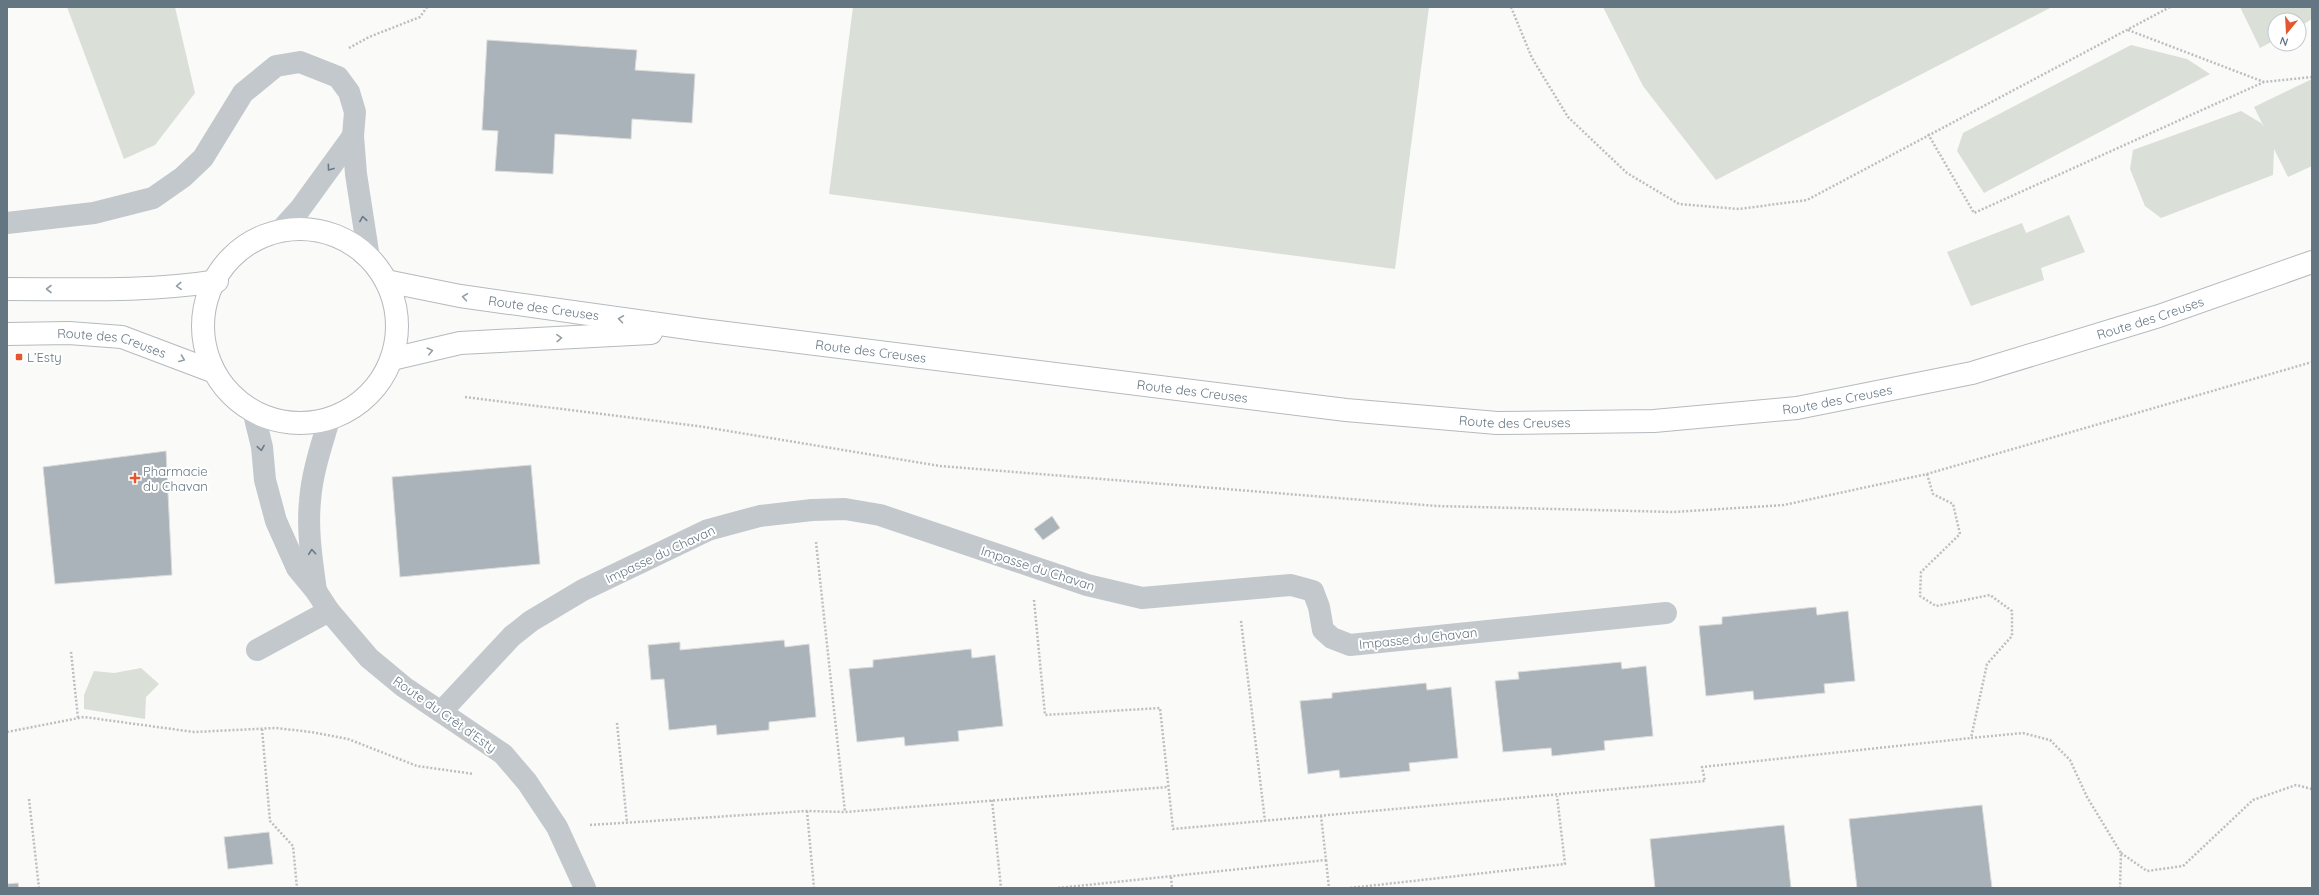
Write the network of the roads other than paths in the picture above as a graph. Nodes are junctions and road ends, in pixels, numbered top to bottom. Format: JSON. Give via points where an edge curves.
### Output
{"nodes":[{"id":1,"x":353,"y":136,"type":"junction"},
{"id":2,"x":7,"y":223,"type":"edge"},
{"id":3,"x":281,"y":230,"type":"junction"},
{"id":4,"x":369,"y":258,"type":"junction"},
{"id":5,"x":2312,"y":262,"type":"edge"},
{"id":6,"x":217,"y":281,"type":"junction"},
{"id":7,"x":386,"y":281,"type":"junction"},
{"id":8,"x":7,"y":289,"type":"edge"},
{"id":9,"x":702,"y":330,"type":"junction"},
{"id":10,"x":7,"y":334,"type":"edge"},
{"id":11,"x":392,"y":359,"type":"junction"},
{"id":12,"x":212,"y":371,"type":"junction"},
{"id":13,"x":253,"y":410,"type":"junction"},
{"id":14,"x":329,"y":420,"type":"junction"},
{"id":15,"x":316,"y":591,"type":"junction"},
{"id":16,"x":329,"y":612,"type":"junction"},
{"id":17,"x":1666,"y":613,"type":"dead end"},
{"id":18,"x":257,"y":650,"type":"dead end"},
{"id":19,"x":441,"y":712,"type":"junction"},
{"id":20,"x":585,"y":888,"type":"edge"}],
"edges":[{"from":1,"to":2,"type":"street","via":[[355,112],[349,92],[338,77],[300,62],[276,66],[243,93],[203,158],[183,177],[153,198],[94,213]]},
{"from":1,"to":3,"type":"street","one_way":true},
{"from":4,"to":1,"type":"street","one_way":true},
{"from":3,"to":4,"type":"main road","name":"Route des Creuses","via":[[320,231],[347,241]]},
{"from":3,"to":6,"type":"main road","name":"Route des Creuses","via":[[255,239],[228,260]]},
{"from":4,"to":7,"type":"main road","name":"Route des Creuses"},
{"from":5,"to":9,"type":"main road","name":"Route des Creuses","via":[[2159,316],[1972,373],[1797,408],[1654,421],[1497,423],[1346,410]]},
{"from":6,"to":8,"type":"main road","one_way":true,"via":[[187,286],[140,288]]},
{"from":6,"to":12,"type":"main road","name":"Route des Creuses","via":[[203,318],[205,350]]},
{"from":9,"to":7,"type":"main road","name":"Route des Creuses","one_way":true,"via":[[460,296]]},
{"from":7,"to":11,"type":"main road","name":"Route des Creuses","via":[[395,306],[397,333]]},
{"from":11,"to":9,"type":"main road","name":"Route des Creuses","one_way":true,"via":[[460,344]]},
{"from":10,"to":12,"type":"main road","name":"Route des Creuses","one_way":true,"via":[[69,333],[122,338]]},
{"from":11,"to":14,"type":"main road","name":"Route des Creuses","via":[[377,386],[355,407]]},
{"from":12,"to":13,"type":"main road","name":"Route des Creuses","via":[[239,402]]},
{"from":13,"to":14,"type":"main road","name":"Route des Creuses","via":[[266,417],[296,424]]},
{"from":13,"to":15,"type":"street","name":"Route du Crêt d'Esty","one_way":true,"via":[[262,447],[265,480],[276,521],[297,568]]},
{"from":15,"to":14,"type":"street","name":"Route du Crêt d'Esty","one_way":true,"via":[[310,502],[317,458]]},
{"from":15,"to":16,"type":"street","name":"Route du Crêt d'Esty"},
{"from":16,"to":18,"type":"street"},
{"from":16,"to":19,"type":"street","name":"Route du Crêt d'Esty","via":[[369,658],[404,687]]},
{"from":17,"to":19,"type":"street","name":"Impasse du Chavan","via":[[1350,645],[1332,638],[1323,630],[1313,591],[1291,585],[1142,598],[1086,585],[880,515],[845,509],[812,510],[760,516],[708,530],[583,590],[531,621],[512,636]]},
{"from":19,"to":20,"type":"street","name":"Route du Crêt d'Esty","via":[[503,754],[527,782],[557,827]]}]}
